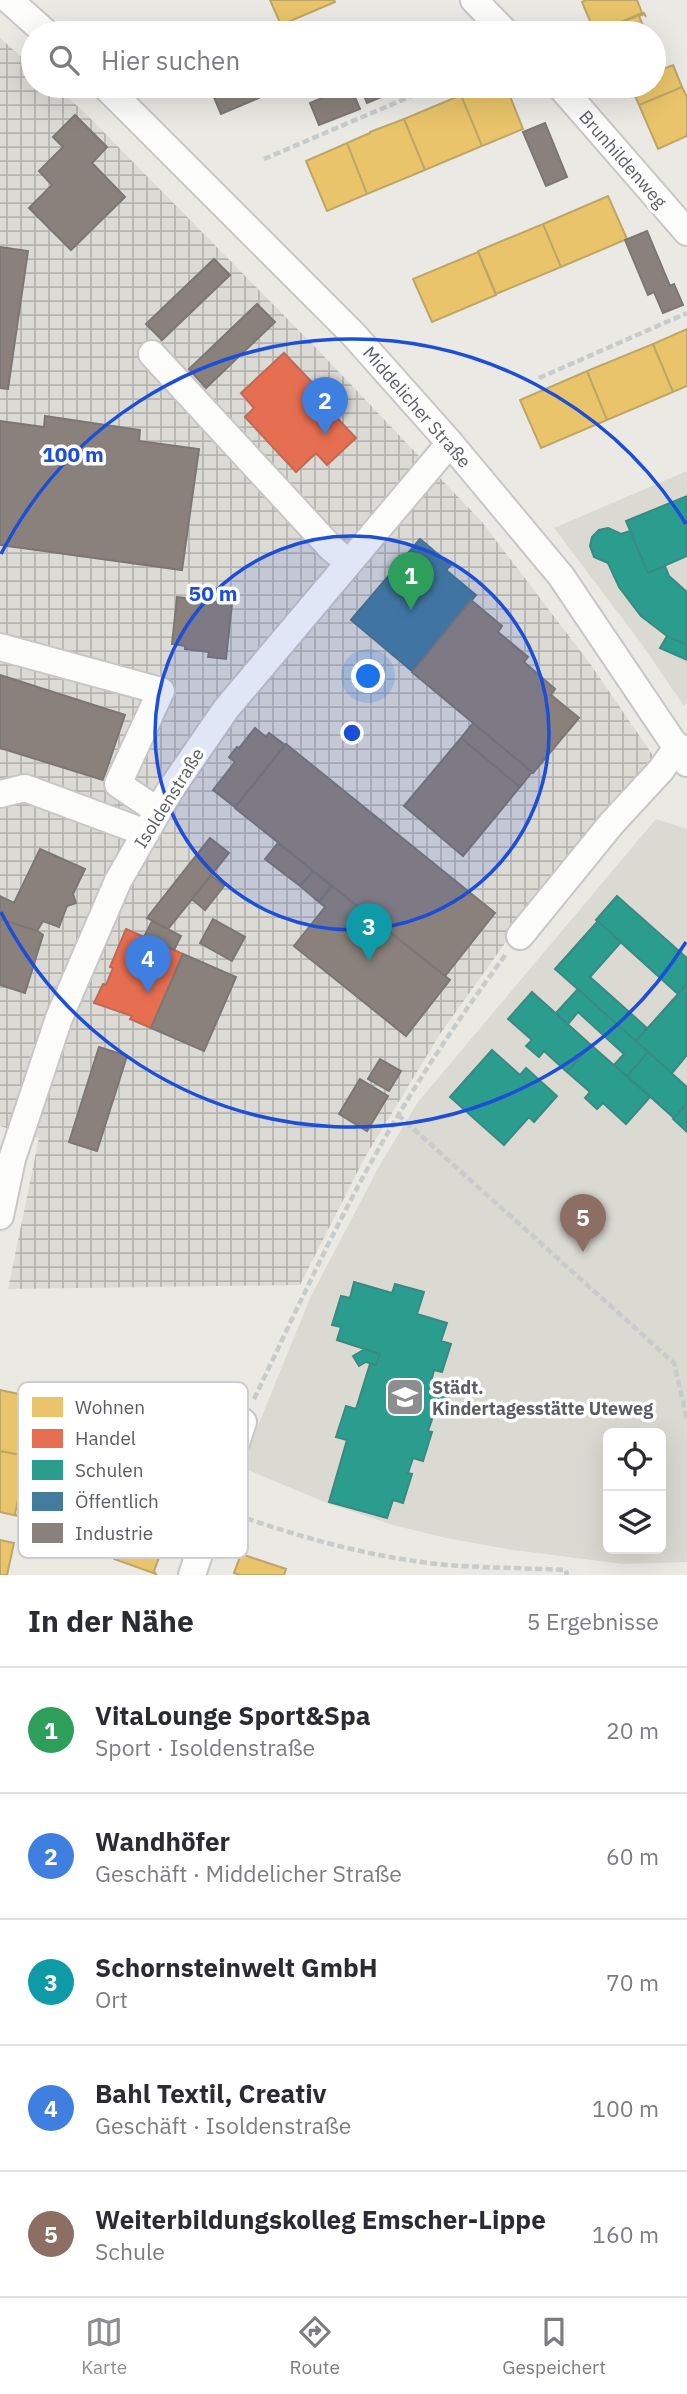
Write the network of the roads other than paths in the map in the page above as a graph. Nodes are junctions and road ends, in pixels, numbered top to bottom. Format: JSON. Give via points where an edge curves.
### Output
{"nodes":[{"id":1,"x":9,"y":0,"type":"edge"},
{"id":2,"x":474,"y":0,"type":"edge"},
{"id":3,"x":33,"y":21,"type":"edge"},
{"id":4,"x":494,"y":21,"type":"edge"},
{"id":5,"x":117,"y":98,"type":"edge"},
{"id":6,"x":570,"y":98,"type":"edge"},
{"id":7,"x":687,"y":232,"type":"edge"},
{"id":8,"x":152,"y":354,"type":"dead end"},
{"id":9,"x":450,"y":443,"type":"junction"},
{"id":10,"x":349,"y":563,"type":"junction"},
{"id":11,"x":0,"y":647,"type":"edge"},
{"id":12,"x":682,"y":755,"type":"edge"},
{"id":13,"x":0,"y":794,"type":"edge"},
{"id":14,"x":152,"y":822,"type":"junction"},
{"id":15,"x":520,"y":936,"type":"road end"},
{"id":16,"x":6,"y":1157,"type":"edge"},
{"id":17,"x":0,"y":1216,"type":"edge"},
{"id":18,"x":196,"y":1558,"type":"edge"},
{"id":19,"x":191,"y":1575,"type":"edge"}],
"edges":[{"from":1,"to":3,"type":"street"},
{"from":2,"to":4,"type":"street"},
{"from":5,"to":9,"type":"street","name":"Middelicher Straße","via":[[353,334]]},
{"from":6,"to":7,"type":"street","name":"Brunhildenweg"},
{"from":8,"to":10,"type":"street"},
{"from":9,"to":10,"type":"street","name":"Isoldenstraße"},
{"from":9,"to":12,"type":"street","name":"Middelicher Straße","via":[[561,576]]},
{"from":10,"to":14,"type":"street","name":"Isoldenstraße","via":[[226,709]]},
{"from":11,"to":14,"type":"street","via":[[161,691],[118,784]]},
{"from":12,"to":15,"type":"street","via":[[661,770],[612,822]]},
{"from":13,"to":14,"type":"street","via":[[25,788]]},
{"from":14,"to":16,"type":"street","name":"Isoldenstraße","via":[[118,881]]},
{"from":16,"to":17,"type":"street","name":"Isoldenstraße"},
{"from":18,"to":19,"type":"street"}]}
